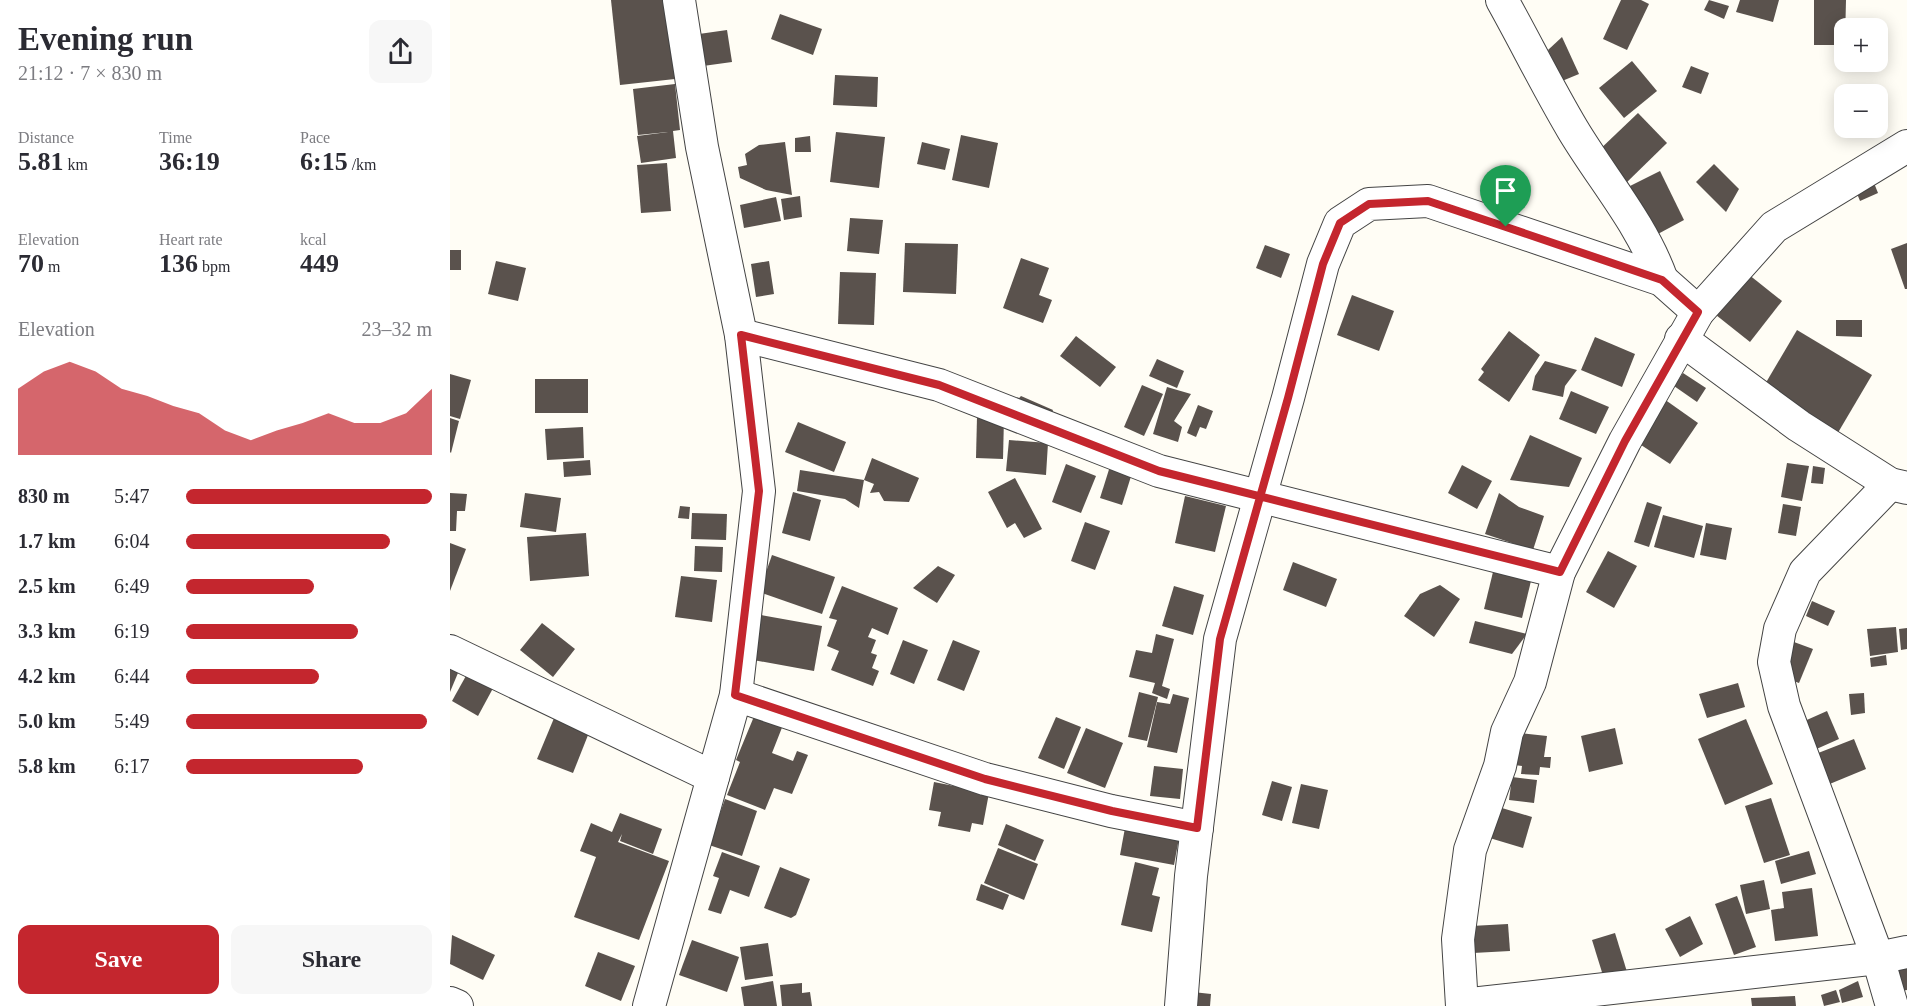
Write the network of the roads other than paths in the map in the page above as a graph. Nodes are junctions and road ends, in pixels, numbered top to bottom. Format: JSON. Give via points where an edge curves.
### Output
{"nodes":[{"id":1,"x":679,"y":0,"type":"edge"},
{"id":2,"x":1502,"y":0,"type":"edge"},
{"id":3,"x":1907,"y":146,"type":"edge"},
{"id":4,"x":1662,"y":280,"type":"junction"},
{"id":5,"x":1698,"y":312,"type":"junction"},
{"id":6,"x":741,"y":335,"type":"junction"},
{"id":7,"x":1681,"y":339,"type":"junction"},
{"id":8,"x":1898,"y":486,"type":"edge"},
{"id":9,"x":1258,"y":498,"type":"junction"},
{"id":10,"x":1560,"y":572,"type":"junction"},
{"id":11,"x":450,"y":651,"type":"edge"},
{"id":12,"x":735,"y":695,"type":"junction"},
{"id":13,"x":713,"y":777,"type":"junction"},
{"id":14,"x":1197,"y":828,"type":"junction"},
{"id":15,"x":1893,"y":955,"type":"edge"},
{"id":16,"x":450,"y":1002,"type":"edge"},
{"id":17,"x":456,"y":1006,"type":"edge"},
{"id":18,"x":649,"y":1006,"type":"edge"},
{"id":19,"x":1181,"y":1006,"type":"edge"},
{"id":20,"x":1462,"y":1006,"type":"edge"},
{"id":21,"x":1892,"y":1006,"type":"edge"}],
"edges":[{"from":1,"to":6,"type":"street","via":[[702,147]]},
{"from":2,"to":4,"type":"street","via":[[1573,130],[1620,198],[1654,257]]},
{"from":3,"to":5,"type":"street","via":[[1774,227]]},
{"from":4,"to":5,"type":"street"},
{"from":4,"to":9,"type":"street","via":[[1428,201],[1369,204],[1340,223],[1323,264]]},
{"from":5,"to":7,"type":"street"},
{"from":6,"to":9,"type":"street","via":[[939,385],[1159,471]]},
{"from":6,"to":12,"type":"street","via":[[759,491]]},
{"from":7,"to":8,"type":"street","via":[[1799,426]]},
{"from":7,"to":10,"type":"street"},
{"from":8,"to":15,"type":"street","via":[[1805,572],[1780,629],[1774,662],[1784,706]]},
{"from":9,"to":10,"type":"street"},
{"from":9,"to":14,"type":"street","via":[[1220,639]]},
{"from":10,"to":20,"type":"street","via":[[1530,682],[1507,732],[1500,766],[1470,850],[1458,939]]},
{"from":11,"to":13,"type":"street"},
{"from":12,"to":13,"type":"street"},
{"from":12,"to":14,"type":"street","via":[[985,779]]},
{"from":13,"to":18,"type":"street"},
{"from":14,"to":19,"type":"street"},
{"from":15,"to":20,"type":"street"},
{"from":15,"to":21,"type":"street"},
{"from":16,"to":17,"type":"street"}]}
